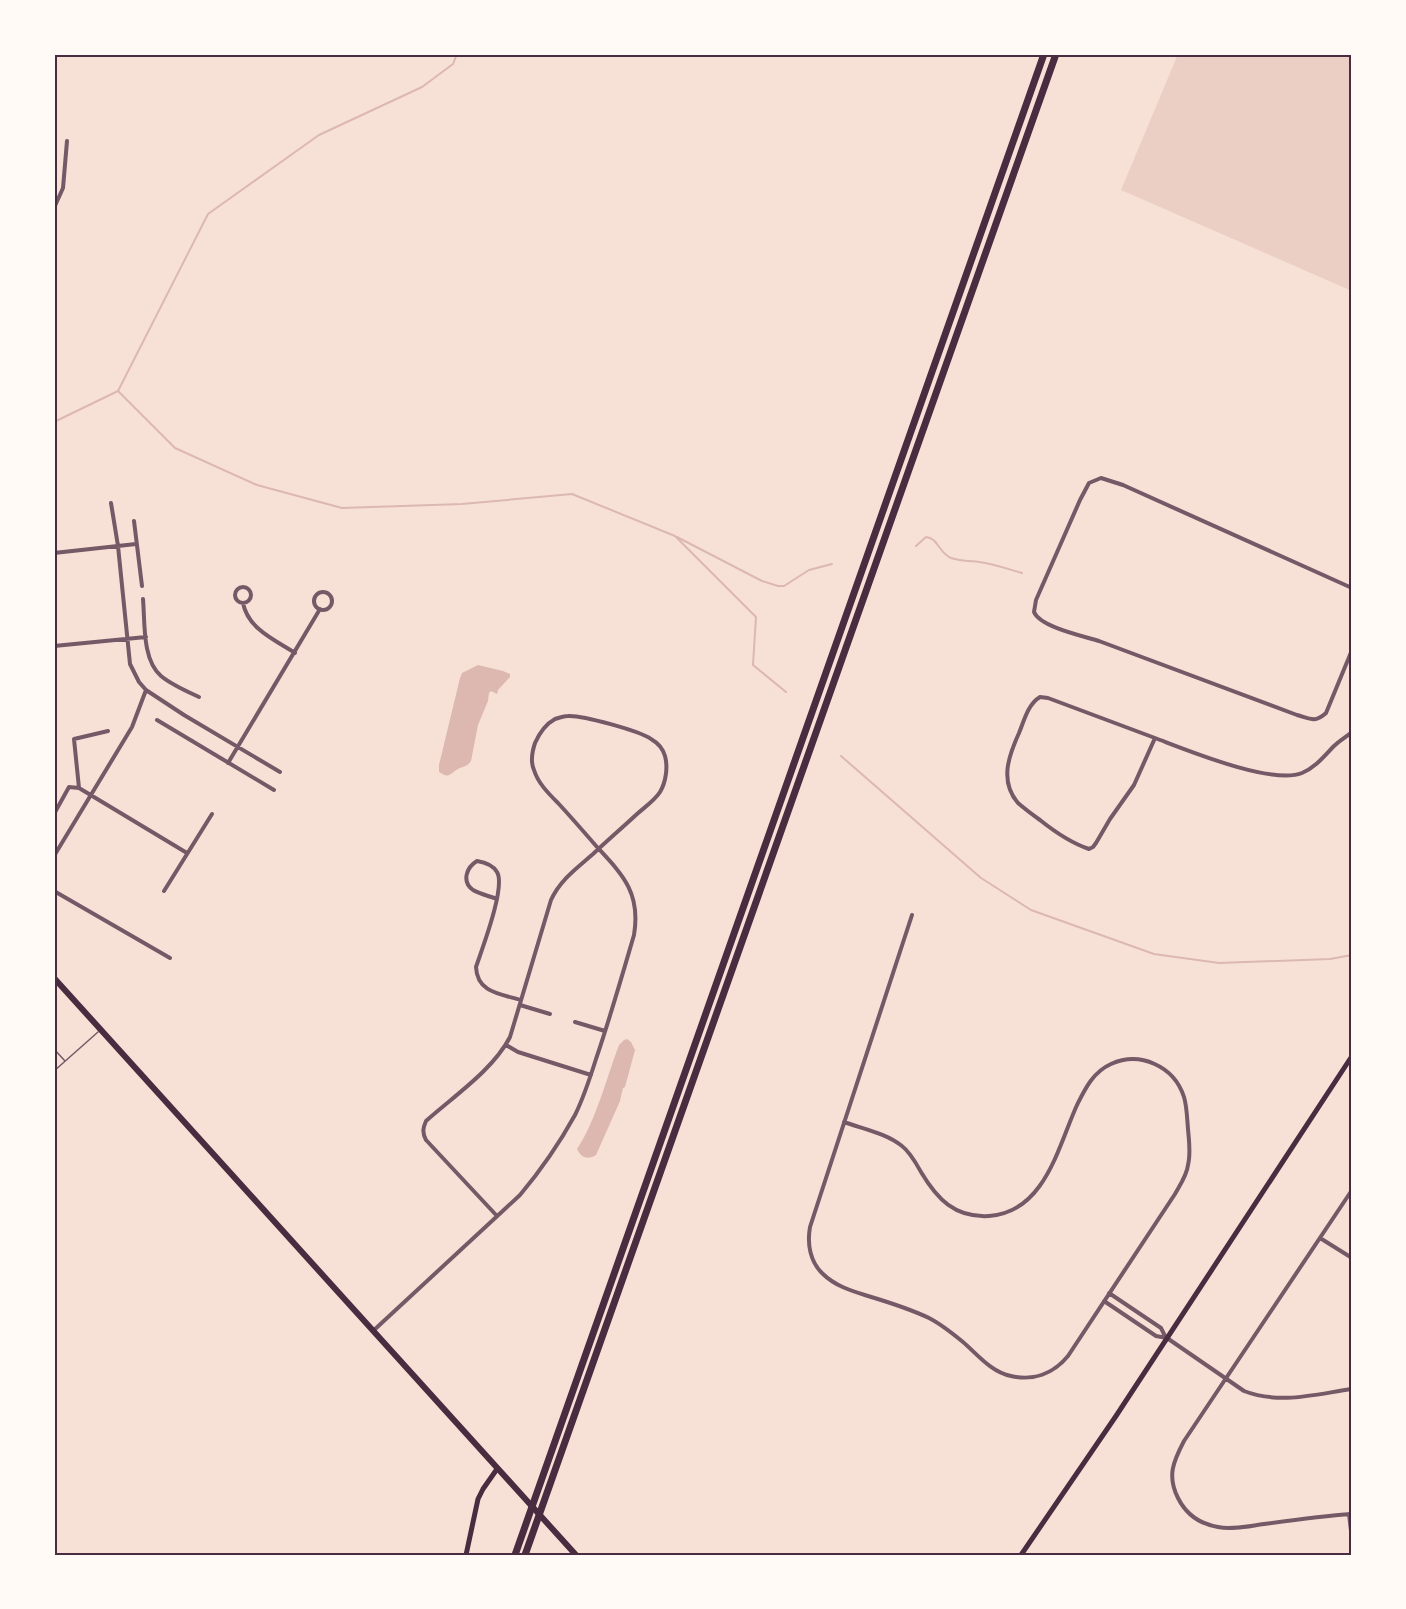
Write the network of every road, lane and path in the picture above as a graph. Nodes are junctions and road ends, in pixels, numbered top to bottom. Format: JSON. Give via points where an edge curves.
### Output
{"nodes":[{"id":1,"x":1044,"y":54,"type":"edge"},
{"id":2,"x":1056,"y":54,"type":"edge"},
{"id":3,"x":67,"y":141,"type":"dead end"},
{"id":4,"x":54,"y":208,"type":"edge"},
{"id":5,"x":111,"y":502,"type":"dead end"},
{"id":6,"x":134,"y":521,"type":"dead end"},
{"id":7,"x":136,"y":544,"type":"junction"},
{"id":8,"x":118,"y":546,"type":"junction"},
{"id":9,"x":54,"y":553,"type":"edge"},
{"id":10,"x":142,"y":586,"type":"dead end"},
{"id":11,"x":1352,"y":588,"type":"edge"},
{"id":12,"x":143,"y":599,"type":"dead end"},
{"id":13,"x":243,"y":603,"type":"junction"},
{"id":14,"x":320,"y":609,"type":"junction"},
{"id":15,"x":146,"y":636,"type":"junction"},
{"id":16,"x":127,"y":639,"type":"junction"},
{"id":17,"x":54,"y":646,"type":"edge"},
{"id":18,"x":1352,"y":650,"type":"edge"},
{"id":19,"x":295,"y":652,"type":"junction"},
{"id":20,"x":146,"y":690,"type":"junction"},
{"id":21,"x":198,"y":697,"type":"dead end"},
{"id":22,"x":157,"y":720,"type":"dead end"},
{"id":23,"x":108,"y":731,"type":"dead end"},
{"id":24,"x":1352,"y":732,"type":"edge"},
{"id":25,"x":1155,"y":738,"type":"junction"},
{"id":26,"x":238,"y":747,"type":"junction"},
{"id":27,"x":228,"y":763,"type":"junction"},
{"id":28,"x":280,"y":772,"type":"dead end"},
{"id":29,"x":79,"y":788,"type":"junction"},
{"id":30,"x":274,"y":790,"type":"dead end"},
{"id":31,"x":91,"y":795,"type":"junction"},
{"id":32,"x":54,"y":814,"type":"edge"},
{"id":33,"x":212,"y":814,"type":"dead end"},
{"id":34,"x":599,"y":849,"type":"junction"},
{"id":35,"x":187,"y":853,"type":"junction"},
{"id":36,"x":54,"y":856,"type":"edge"},
{"id":37,"x":54,"y":891,"type":"edge"},
{"id":38,"x":164,"y":891,"type":"dead end"},
{"id":39,"x":497,"y":899,"type":"junction"},
{"id":40,"x":912,"y":915,"type":"dead end"},
{"id":41,"x":170,"y":958,"type":"dead end"},
{"id":42,"x":54,"y":978,"type":"edge"},
{"id":43,"x":521,"y":1000,"type":"junction"},
{"id":44,"x":520,"y":1005,"type":"junction"},
{"id":45,"x":550,"y":1014,"type":"dead end"},
{"id":46,"x":575,"y":1022,"type":"dead end"},
{"id":47,"x":101,"y":1029,"type":"junction"},
{"id":48,"x":605,"y":1031,"type":"junction"},
{"id":49,"x":506,"y":1045,"type":"junction"},
{"id":50,"x":54,"y":1048,"type":"edge"},
{"id":51,"x":1352,"y":1056,"type":"edge"},
{"id":52,"x":65,"y":1062,"type":"junction"},
{"id":53,"x":54,"y":1071,"type":"edge"},
{"id":54,"x":591,"y":1075,"type":"junction"},
{"id":55,"x":843,"y":1122,"type":"junction"},
{"id":56,"x":1352,"y":1190,"type":"edge"},
{"id":57,"x":497,"y":1216,"type":"junction"},
{"id":58,"x":1320,"y":1238,"type":"junction"},
{"id":59,"x":1352,"y":1258,"type":"edge"},
{"id":60,"x":1109,"y":1293,"type":"junction"},
{"id":61,"x":1104,"y":1301,"type":"junction"},
{"id":62,"x":373,"y":1332,"type":"junction"},
{"id":63,"x":1167,"y":1338,"type":"junction"},
{"id":64,"x":1226,"y":1380,"type":"junction"},
{"id":65,"x":1352,"y":1389,"type":"edge"},
{"id":66,"x":497,"y":1468,"type":"junction"},
{"id":67,"x":1351,"y":1514,"type":"edge"},
{"id":68,"x":1352,"y":1539,"type":"edge"},
{"id":69,"x":466,"y":1555,"type":"edge"},
{"id":70,"x":515,"y":1555,"type":"edge"},
{"id":71,"x":525,"y":1555,"type":"edge"},
{"id":72,"x":576,"y":1555,"type":"edge"},
{"id":73,"x":1021,"y":1555,"type":"edge"}],
"edges":[{"from":1,"to":70,"type":"highway"},
{"from":2,"to":71,"type":"highway"},
{"from":3,"to":4,"type":"street","via":[[63,188]]},
{"from":5,"to":8,"type":"street"},
{"from":6,"to":7,"type":"street"},
{"from":7,"to":8,"type":"street"},
{"from":7,"to":10,"type":"street"},
{"from":8,"to":9,"type":"street"},
{"from":8,"to":16,"type":"street"},
{"from":11,"to":18,"type":"street","via":[[1101,478],[1089,483],[1034,612],[1038,618],[1068,632],[1314,720],[1326,713]]},
{"from":12,"to":15,"type":"street"},
{"from":13,"to":13,"type":"street","via":[[249,600],[250,592],[241,588],[235,596]]},
{"from":13,"to":19,"type":"street","via":[[246,615],[258,629]]},
{"from":14,"to":14,"type":"street","via":[[331,605],[331,597],[325,592],[315,597],[315,605]]},
{"from":14,"to":19,"type":"street"},
{"from":15,"to":16,"type":"street"},
{"from":15,"to":21,"type":"street","via":[[148,656],[159,675]]},
{"from":16,"to":17,"type":"street"},
{"from":16,"to":20,"type":"street","via":[[130,664]]},
{"from":19,"to":26,"type":"street"},
{"from":20,"to":26,"type":"street"},
{"from":20,"to":31,"type":"street","via":[[132,727]]},
{"from":22,"to":27,"type":"street"},
{"from":23,"to":29,"type":"street","via":[[74,739]]},
{"from":24,"to":25,"type":"street","via":[[1317,764],[1282,776]]},
{"from":25,"to":25,"type":"street","via":[[1040,697],[1032,704],[1009,755],[1009,786],[1017,802],[1066,838],[1089,849],[1134,785]]},
{"from":26,"to":27,"type":"street"},
{"from":26,"to":28,"type":"street"},
{"from":27,"to":30,"type":"street"},
{"from":29,"to":31,"type":"street"},
{"from":29,"to":32,"type":"street","via":[[69,788]]},
{"from":31,"to":35,"type":"street"},
{"from":31,"to":36,"type":"street"},
{"from":33,"to":35,"type":"street"},
{"from":34,"to":34,"type":"street","via":[[659,794],[665,777],[665,756],[661,747],[639,732],[582,717],[555,719],[539,735],[532,752],[533,769],[541,784]]},
{"from":34,"to":43,"type":"street","via":[[563,881],[551,900]]},
{"from":34,"to":48,"type":"street","via":[[629,887],[636,921]]},
{"from":35,"to":38,"type":"street"},
{"from":37,"to":41,"type":"street"},
{"from":39,"to":39,"type":"street","via":[[472,889],[466,879],[470,865],[477,861],[497,872]]},
{"from":39,"to":43,"type":"street","via":[[476,976],[487,989]]},
{"from":40,"to":55,"type":"street"},
{"from":42,"to":47,"type":"main road"},
{"from":43,"to":44,"type":"street"},
{"from":44,"to":45,"type":"street"},
{"from":44,"to":49,"type":"street"},
{"from":46,"to":48,"type":"street"},
{"from":47,"to":52,"type":"lane"},
{"from":47,"to":62,"type":"main road"},
{"from":48,"to":54,"type":"street"},
{"from":49,"to":54,"type":"street"},
{"from":49,"to":57,"type":"street","via":[[491,1064],[426,1121],[423,1133]]},
{"from":50,"to":52,"type":"lane"},
{"from":51,"to":63,"type":"main road"},
{"from":52,"to":53,"type":"lane"},
{"from":54,"to":57,"type":"street","via":[[551,1156],[520,1195]]},
{"from":55,"to":60,"type":"street","via":[[902,1146],[948,1206],[970,1214],[1002,1214],[1019,1207],[1045,1178],[1093,1077],[1110,1064],[1133,1059],[1164,1069],[1184,1098],[1189,1142],[1187,1171]]},
{"from":55,"to":61,"type":"street","via":[[808,1243],[817,1269],[831,1281],[942,1325],[997,1371],[1022,1378],[1046,1374],[1059,1367]]},
{"from":56,"to":58,"type":"street"},
{"from":57,"to":62,"type":"street"},
{"from":58,"to":59,"type":"street"},
{"from":58,"to":64,"type":"street"},
{"from":60,"to":61,"type":"street"},
{"from":60,"to":63,"type":"street","via":[[1161,1328]]},
{"from":61,"to":63,"type":"street","via":[[1156,1336]]},
{"from":62,"to":66,"type":"main road"},
{"from":63,"to":64,"type":"street"},
{"from":63,"to":73,"type":"main road"},
{"from":64,"to":65,"type":"street","via":[[1258,1396],[1279,1399]]},
{"from":64,"to":67,"type":"street","via":[[1175,1458],[1172,1482],[1182,1508],[1203,1522],[1228,1528]]},
{"from":66,"to":69,"type":"main road","via":[[478,1499]]},
{"from":66,"to":72,"type":"main road"},
{"from":67,"to":68,"type":"street"}]}
